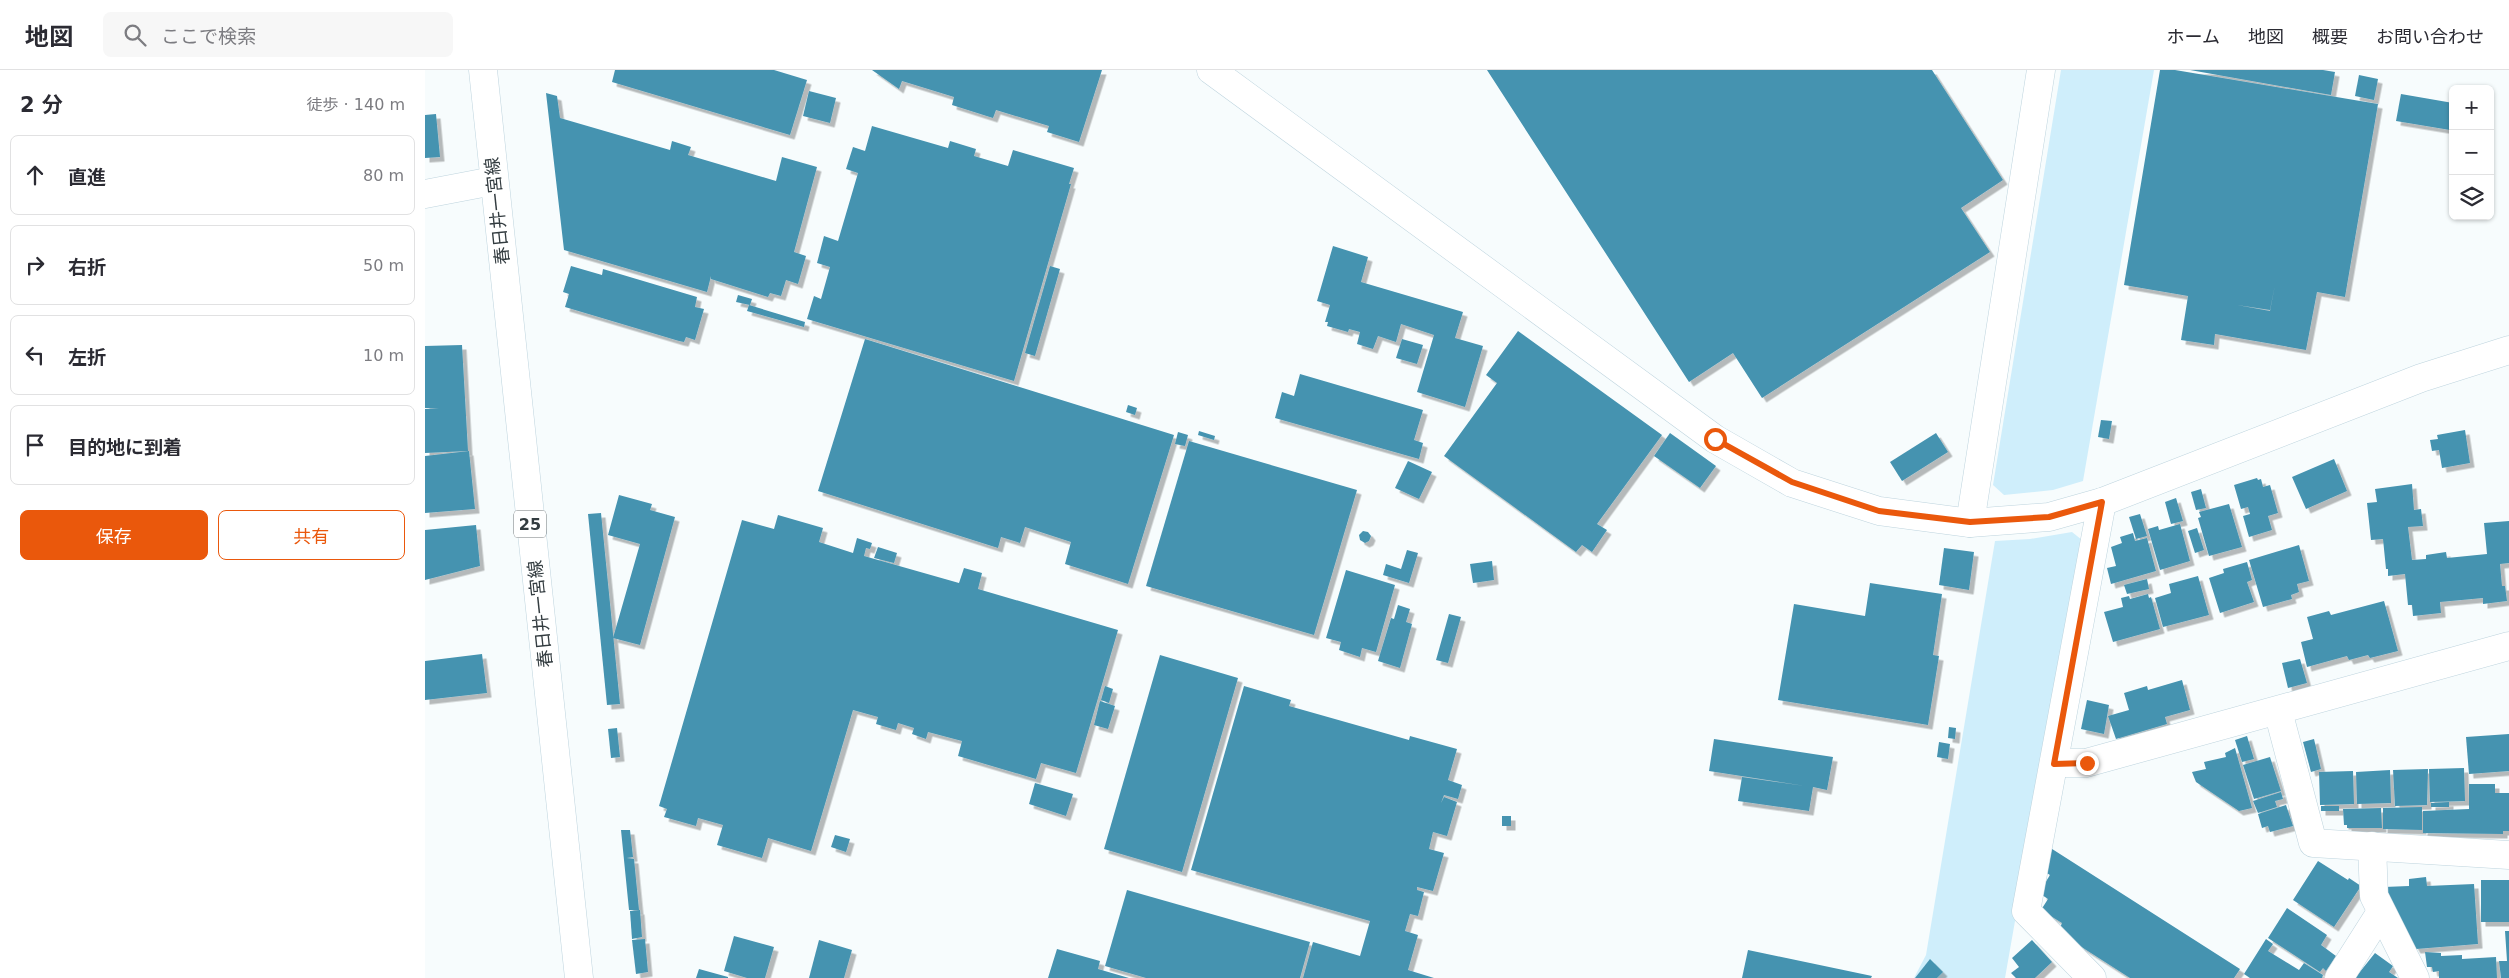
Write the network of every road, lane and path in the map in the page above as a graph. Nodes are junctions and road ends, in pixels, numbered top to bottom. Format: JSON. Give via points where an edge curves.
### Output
{"nodes":[{"id":1,"x":483,"y":70,"type":"edge"},
{"id":2,"x":1211,"y":70,"type":"edge"},
{"id":3,"x":2041,"y":70,"type":"edge"},
{"id":4,"x":493,"y":181,"type":"junction"},
{"id":5,"x":425,"y":194,"type":"edge"},
{"id":6,"x":2509,"y":350,"type":"edge"},
{"id":7,"x":2102,"y":502,"type":"junction"},
{"id":8,"x":1970,"y":522,"type":"junction"},
{"id":9,"x":2509,"y":646,"type":"edge"},
{"id":10,"x":2277,"y":712,"type":"junction"},
{"id":11,"x":2054,"y":764,"type":"junction"},
{"id":12,"x":2371,"y":846,"type":"junction"},
{"id":13,"x":2509,"y":855,"type":"edge"},
{"id":14,"x":2381,"y":912,"type":"junction"},
{"id":15,"x":2090,"y":977,"type":"edge"},
{"id":16,"x":579,"y":978,"type":"edge"},
{"id":17,"x":2339,"y":978,"type":"edge"},
{"id":18,"x":2415,"y":978,"type":"edge"}],
"edges":[{"from":1,"to":4,"type":"street","name":"春日井一宮線","number":"25"},
{"from":2,"to":8,"type":"street","via":[[1715,439],[1801,485],[1879,511]]},
{"from":3,"to":8,"type":"street"},
{"from":4,"to":5,"type":"street"},
{"from":4,"to":16,"type":"street","name":"春日井一宮線","number":"25"},
{"from":6,"to":7,"type":"street","via":[[2421,378]]},
{"from":7,"to":8,"type":"street","via":[[2049,517]]},
{"from":7,"to":11,"type":"street"},
{"from":9,"to":10,"type":"street"},
{"from":10,"to":11,"type":"street","via":[[2087,763]]},
{"from":10,"to":12,"type":"street","via":[[2313,843]]},
{"from":11,"to":15,"type":"street","via":[[2026,910]]},
{"from":12,"to":13,"type":"street"},
{"from":12,"to":14,"type":"street","via":[[2374,896]]},
{"from":14,"to":17,"type":"street"},
{"from":14,"to":18,"type":"street"}]}
